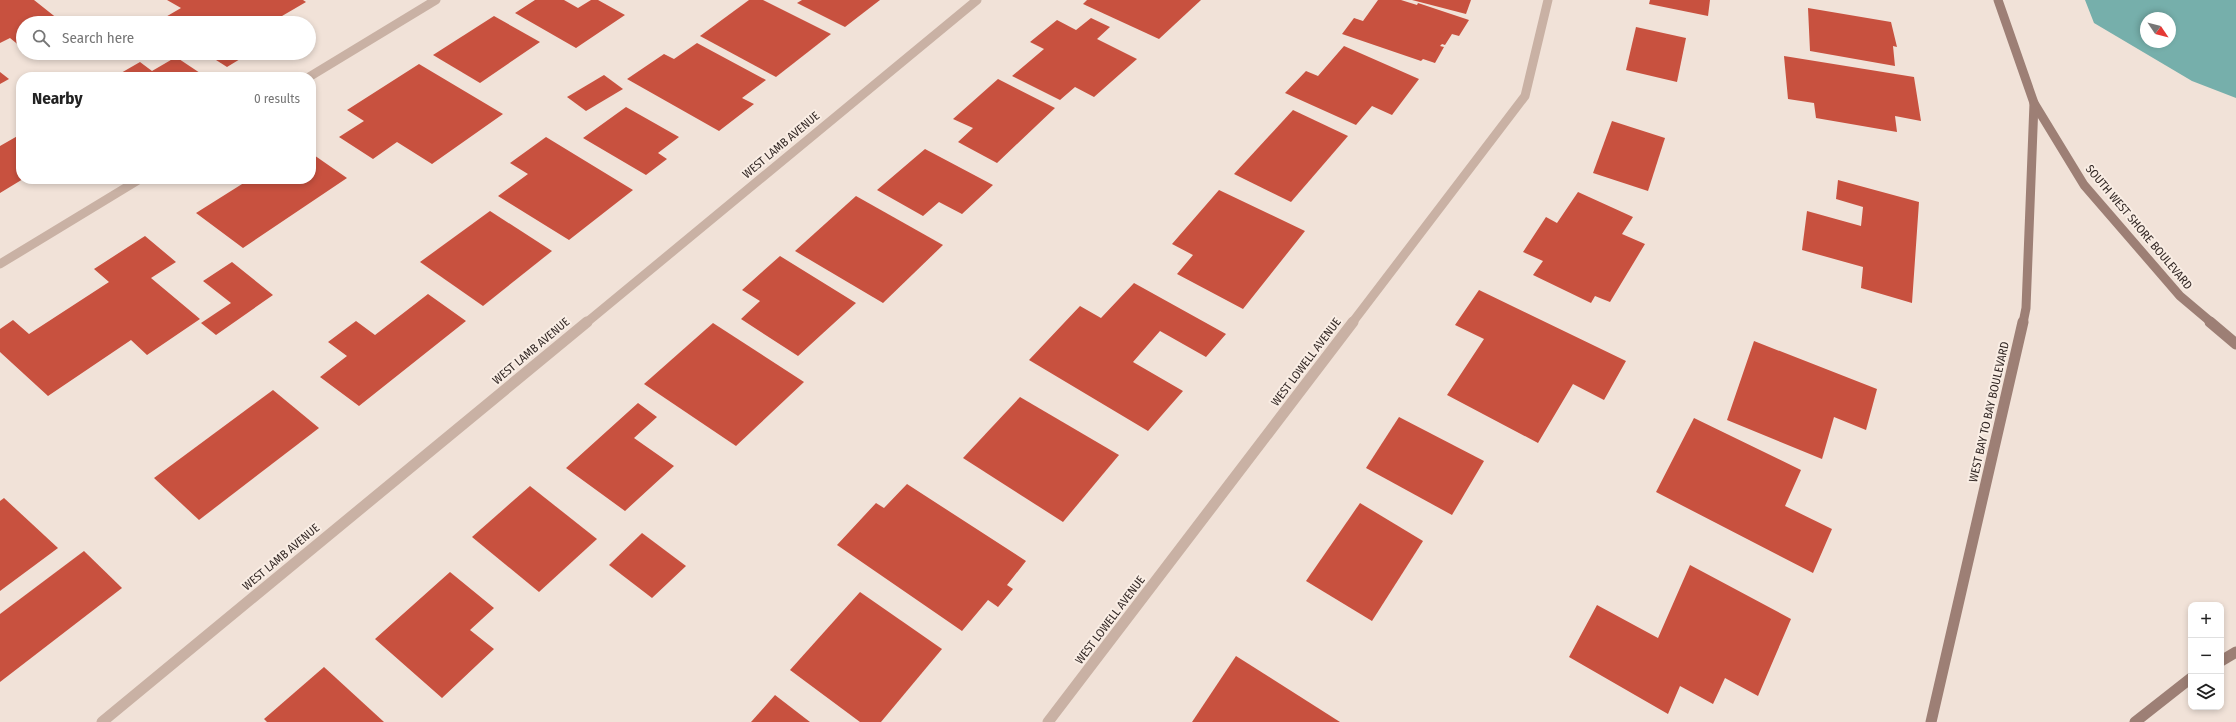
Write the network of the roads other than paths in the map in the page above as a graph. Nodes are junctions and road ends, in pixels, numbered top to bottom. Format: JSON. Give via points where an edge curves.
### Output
{"nodes":[{"id":1,"x":436,"y":0,"type":"edge"},
{"id":2,"x":977,"y":0,"type":"edge"},
{"id":3,"x":1548,"y":0,"type":"edge"},
{"id":4,"x":1998,"y":0,"type":"edge"},
{"id":5,"x":316,"y":73,"type":"edge"},
{"id":6,"x":2034,"y":103,"type":"junction"},
{"id":7,"x":132,"y":184,"type":"edge"},
{"id":8,"x":0,"y":264,"type":"edge"},
{"id":9,"x":2236,"y":344,"type":"edge"},
{"id":10,"x":2236,"y":652,"type":"edge"},
{"id":11,"x":2224,"y":659,"type":"edge"},
{"id":12,"x":2188,"y":680,"type":"edge"},
{"id":13,"x":102,"y":722,"type":"edge"},
{"id":14,"x":1048,"y":722,"type":"edge"},
{"id":15,"x":1930,"y":722,"type":"edge"},
{"id":16,"x":2135,"y":722,"type":"edge"}],
"edges":[{"from":1,"to":5,"type":"street"},
{"from":2,"to":13,"type":"street","name":"WEST LAMB AVENUE"},
{"from":3,"to":14,"type":"street","name":"WEST LOWELL AVENUE","via":[[1525,96]]},
{"from":4,"to":6,"type":"street","name":"SOUTH WEST SHORE BOULEVARD"},
{"from":6,"to":9,"type":"street","name":"SOUTH WEST SHORE BOULEVARD","via":[[2084,185],[2180,296]]},
{"from":6,"to":15,"type":"street","name":"WEST BAY TO BAY BOULEVARD","via":[[2026,308]]},
{"from":7,"to":8,"type":"street"},
{"from":10,"to":11,"type":"street"},
{"from":12,"to":16,"type":"street"}]}
